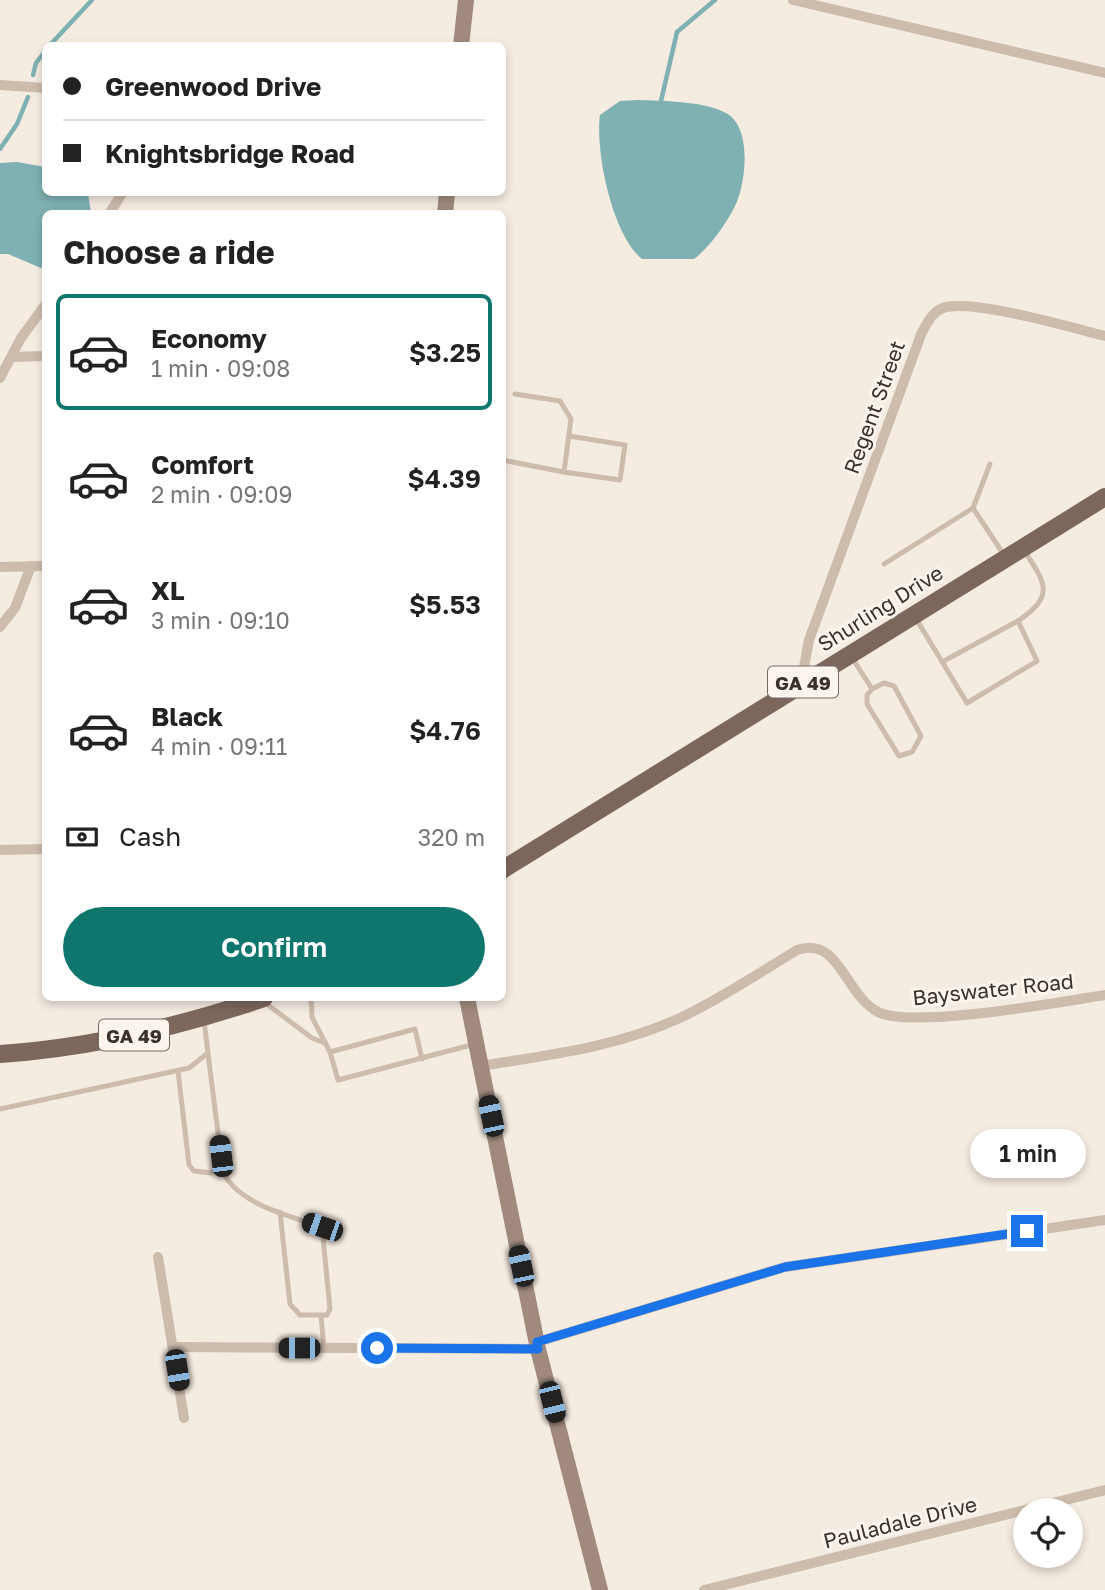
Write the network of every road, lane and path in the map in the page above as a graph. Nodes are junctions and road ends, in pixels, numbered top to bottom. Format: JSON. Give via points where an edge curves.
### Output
{"nodes":[{"id":1,"x":466,"y":0,"type":"edge"},
{"id":2,"x":793,"y":0,"type":"edge"},
{"id":3,"x":461,"y":42,"type":"edge"},
{"id":4,"x":1105,"y":73,"type":"edge"},
{"id":5,"x":0,"y":85,"type":"edge"},
{"id":6,"x":42,"y":88,"type":"edge"},
{"id":7,"x":42,"y":310,"type":"edge"},
{"id":8,"x":1105,"y":335,"type":"edge"},
{"id":9,"x":42,"y":356,"type":"edge"},
{"id":10,"x":12,"y":357,"type":"junction"},
{"id":11,"x":0,"y":379,"type":"edge"},
{"id":12,"x":515,"y":394,"type":"dead end"},
{"id":13,"x":569,"y":436,"type":"junction"},
{"id":14,"x":506,"y":461,"type":"edge"},
{"id":15,"x":990,"y":464,"type":"dead end"},
{"id":16,"x":564,"y":472,"type":"junction"},
{"id":17,"x":1105,"y":497,"type":"edge"},
{"id":18,"x":973,"y":508,"type":"junction"},
{"id":19,"x":1022,"y":548,"type":"junction"},
{"id":20,"x":1006,"y":557,"type":"junction"},
{"id":21,"x":884,"y":564,"type":"dead end"},
{"id":22,"x":31,"y":566,"type":"junction"},
{"id":23,"x":42,"y":566,"type":"edge"},
{"id":24,"x":0,"y":567,"type":"edge"},
{"id":25,"x":913,"y":614,"type":"junction"},
{"id":26,"x":1018,"y":621,"type":"junction"},
{"id":27,"x":0,"y":627,"type":"edge"},
{"id":28,"x":849,"y":653,"type":"junction"},
{"id":29,"x":942,"y":662,"type":"junction"},
{"id":30,"x":802,"y":683,"type":"junction"},
{"id":31,"x":872,"y":689,"type":"junction"},
{"id":32,"x":42,"y":849,"type":"edge"},
{"id":33,"x":0,"y":850,"type":"edge"},
{"id":34,"x":506,"y":868,"type":"edge"},
{"id":35,"x":1105,"y":995,"type":"edge"},
{"id":36,"x":253,"y":1001,"type":"edge"},
{"id":37,"x":266,"y":1001,"type":"edge"},
{"id":38,"x":311,"y":1001,"type":"edge"},
{"id":39,"x":468,"y":1001,"type":"edge"},
{"id":40,"x":204,"y":1017,"type":"junction"},
{"id":41,"x":325,"y":1043,"type":"junction"},
{"id":42,"x":475,"y":1044,"type":"junction"},
{"id":43,"x":330,"y":1052,"type":"junction"},
{"id":44,"x":208,"y":1053,"type":"junction"},
{"id":45,"x":0,"y":1054,"type":"edge"},
{"id":46,"x":400,"y":1056,"type":"dead end"},
{"id":47,"x":422,"y":1059,"type":"junction"},
{"id":48,"x":381,"y":1060,"type":"dead end"},
{"id":49,"x":363,"y":1063,"type":"dead end"},
{"id":50,"x":402,"y":1064,"type":"junction"},
{"id":51,"x":480,"y":1066,"type":"junction"},
{"id":52,"x":383,"y":1069,"type":"junction"},
{"id":53,"x":178,"y":1071,"type":"junction"},
{"id":54,"x":365,"y":1073,"type":"junction"},
{"id":55,"x":0,"y":1109,"type":"edge"},
{"id":56,"x":220,"y":1167,"type":"junction"},
{"id":57,"x":280,"y":1212,"type":"junction"},
{"id":58,"x":1105,"y":1220,"type":"edge"},
{"id":59,"x":158,"y":1257,"type":"dead end"},
{"id":60,"x":321,"y":1316,"type":"junction"},
{"id":61,"x":537,"y":1345,"type":"junction"},
{"id":62,"x":173,"y":1347,"type":"junction"},
{"id":63,"x":324,"y":1348,"type":"junction"},
{"id":64,"x":184,"y":1418,"type":"dead end"},
{"id":65,"x":1105,"y":1490,"type":"edge"},
{"id":66,"x":600,"y":1590,"type":"edge"},
{"id":67,"x":704,"y":1590,"type":"edge"}],
"edges":[{"from":1,"to":3,"type":"street"},
{"from":2,"to":4,"type":"street"},
{"from":5,"to":6,"type":"street"},
{"from":7,"to":10,"type":"street"},
{"from":8,"to":30,"type":"street","name":"Regent Street","via":[[975,307],[950,306],[932,316],[922,332],[809,640]]},
{"from":9,"to":10,"type":"street"},
{"from":10,"to":11,"type":"street"},
{"from":12,"to":13,"type":"lane","via":[[560,401],[571,419]]},
{"from":13,"to":16,"type":"lane"},
{"from":13,"to":16,"type":"lane","via":[[625,445],[620,480]]},
{"from":14,"to":16,"type":"lane"},
{"from":15,"to":18,"type":"lane"},
{"from":17,"to":19,"type":"main road","name":"Shurling Drive","number":"GA 49"},
{"from":18,"to":20,"type":"lane"},
{"from":18,"to":21,"type":"lane"},
{"from":19,"to":20,"type":"main road","name":"Shurling Drive","number":"GA 49"},
{"from":19,"to":26,"type":"lane","via":[[1045,585],[1044,597],[1035,609]]},
{"from":20,"to":25,"type":"main road","name":"Shurling Drive","number":"GA 49"},
{"from":22,"to":23,"type":"street"},
{"from":22,"to":24,"type":"street"},
{"from":22,"to":27,"type":"street","via":[[15,608]]},
{"from":25,"to":28,"type":"main road","name":"Shurling Drive","number":"GA 49"},
{"from":25,"to":29,"type":"lane"},
{"from":26,"to":29,"type":"lane"},
{"from":26,"to":29,"type":"lane","via":[[1037,661],[967,703]]},
{"from":28,"to":30,"type":"main road","name":"Shurling Drive","number":"GA 49"},
{"from":28,"to":31,"type":"lane"},
{"from":30,"to":34,"type":"main road","name":"Shurling Drive","number":"GA 49"},
{"from":31,"to":31,"type":"lane","via":[[867,704],[899,756],[912,752],[921,736],[894,686],[884,683]]},
{"from":32,"to":33,"type":"street"},
{"from":35,"to":51,"type":"street","name":"Bayswater Road","via":[[934,1018],[898,1018],[864,1002],[824,949],[811,945],[680,1018],[632,1036],[586,1049]]},
{"from":36,"to":40,"type":"main road","number":"GA 49"},
{"from":37,"to":41,"type":"lane"},
{"from":38,"to":41,"type":"lane","via":[[312,1017]]},
{"from":39,"to":42,"type":"street"},
{"from":40,"to":44,"type":"lane"},
{"from":40,"to":45,"type":"main road","number":"GA 49","via":[[146,1033]]},
{"from":41,"to":43,"type":"lane"},
{"from":42,"to":47,"type":"lane"},
{"from":42,"to":51,"type":"street"},
{"from":43,"to":47,"type":"lane","via":[[415,1029]]},
{"from":43,"to":54,"type":"lane","via":[[338,1080]]},
{"from":44,"to":53,"type":"lane","via":[[197,1064]]},
{"from":44,"to":56,"type":"lane"},
{"from":46,"to":50,"type":"lane"},
{"from":47,"to":50,"type":"lane"},
{"from":48,"to":52,"type":"lane"},
{"from":49,"to":54,"type":"lane"},
{"from":50,"to":52,"type":"lane"},
{"from":51,"to":61,"type":"street"},
{"from":52,"to":54,"type":"lane"},
{"from":53,"to":55,"type":"lane"},
{"from":53,"to":56,"type":"lane","via":[[189,1165],[211,1174]]},
{"from":56,"to":57,"type":"lane","via":[[233,1189]]},
{"from":57,"to":60,"type":"lane","via":[[290,1304],[300,1315]]},
{"from":57,"to":60,"type":"lane","via":[[322,1227],[330,1309]]},
{"from":58,"to":61,"type":"street","via":[[785,1267]]},
{"from":59,"to":62,"type":"street"},
{"from":60,"to":63,"type":"lane"},
{"from":61,"to":63,"type":"street"},
{"from":61,"to":66,"type":"street"},
{"from":62,"to":63,"type":"street"},
{"from":62,"to":64,"type":"street"},
{"from":65,"to":67,"type":"street","name":"Pauladale Drive"}]}
